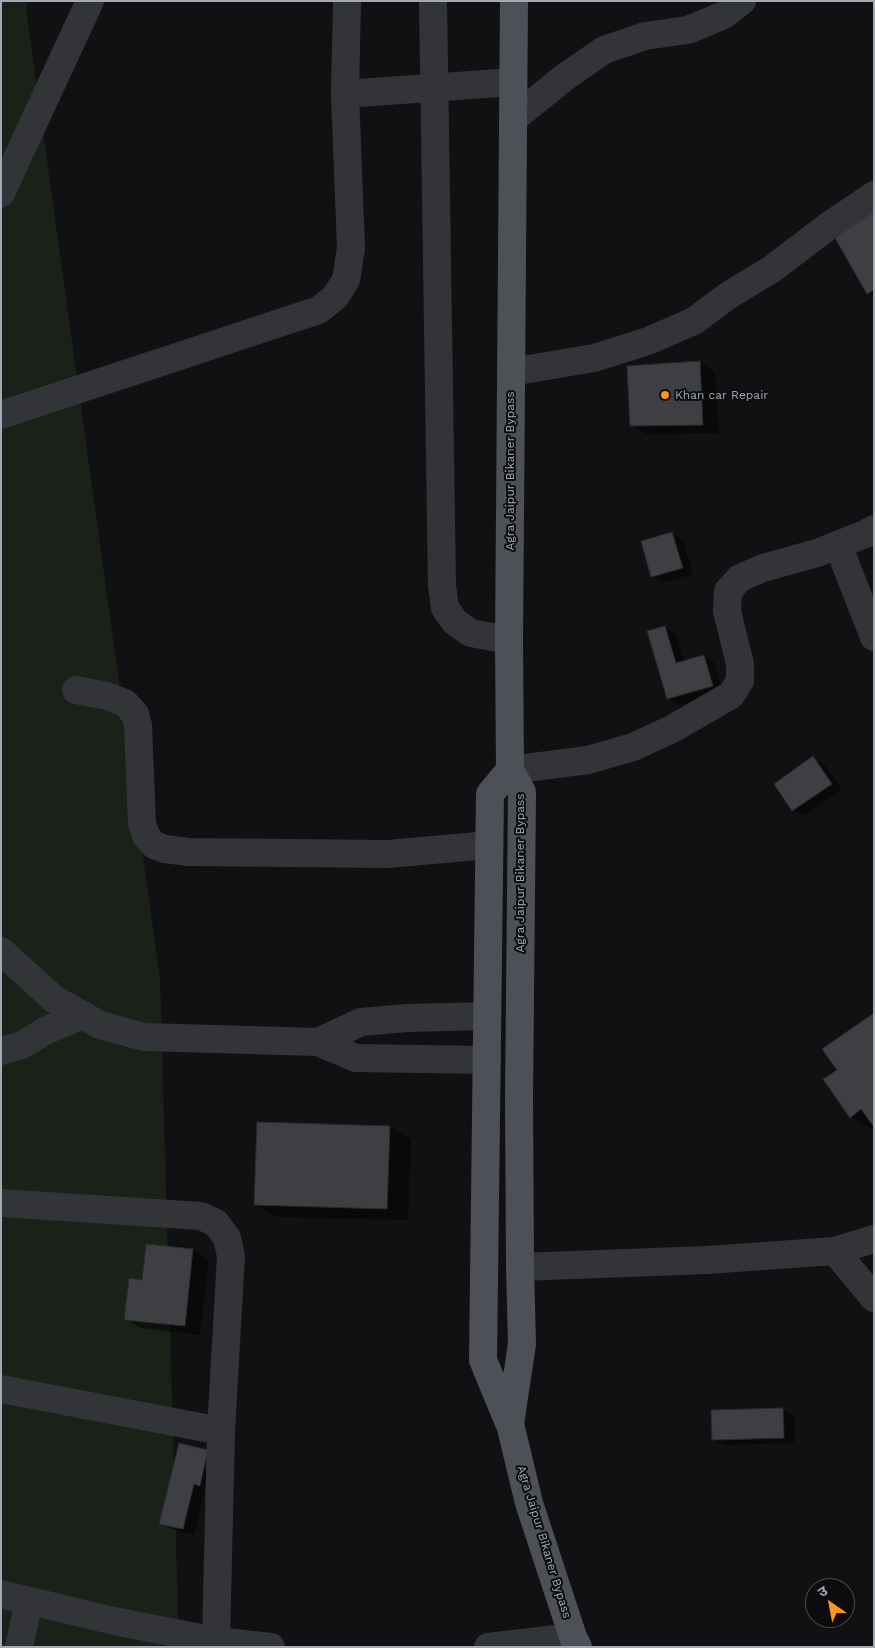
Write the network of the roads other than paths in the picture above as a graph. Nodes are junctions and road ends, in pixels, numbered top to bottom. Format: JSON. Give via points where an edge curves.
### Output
{"nodes":[{"id":1,"x":90,"y":1,"type":"edge"},
{"id":2,"x":347,"y":1,"type":"edge"},
{"id":3,"x":433,"y":1,"type":"edge"},
{"id":4,"x":514,"y":1,"type":"edge"},
{"id":5,"x":742,"y":1,"type":"edge"},
{"id":6,"x":513,"y":82,"type":"junction"},
{"id":7,"x":434,"y":88,"type":"junction"},
{"id":8,"x":345,"y":94,"type":"junction"},
{"id":9,"x":513,"y":119,"type":"junction"},
{"id":10,"x":1,"y":193,"type":"edge"},
{"id":11,"x":874,"y":195,"type":"edge"},
{"id":12,"x":511,"y":372,"type":"junction"},
{"id":13,"x":1,"y":415,"type":"edge"},
{"id":14,"x":874,"y":529,"type":"edge"},
{"id":15,"x":838,"y":545,"type":"junction"},
{"id":16,"x":874,"y":638,"type":"edge"},
{"id":17,"x":508,"y":640,"type":"junction"},
{"id":18,"x":76,"y":690,"type":"dead end"},
{"id":19,"x":510,"y":770,"type":"junction"},
{"id":20,"x":489,"y":845,"type":"junction"},
{"id":21,"x":1,"y":951,"type":"edge"},
{"id":22,"x":83,"y":1016,"type":"junction"},
{"id":23,"x":487,"y":1016,"type":"junction"},
{"id":24,"x":318,"y":1042,"type":"junction"},
{"id":25,"x":1,"y":1051,"type":"edge"},
{"id":26,"x":487,"y":1060,"type":"junction"},
{"id":27,"x":1,"y":1203,"type":"edge"},
{"id":28,"x":874,"y":1239,"type":"edge"},
{"id":29,"x":835,"y":1251,"type":"junction"},
{"id":30,"x":520,"y":1267,"type":"junction"},
{"id":31,"x":874,"y":1298,"type":"edge"},
{"id":32,"x":1,"y":1389,"type":"edge"},
{"id":33,"x":510,"y":1424,"type":"junction"},
{"id":34,"x":222,"y":1431,"type":"junction"},
{"id":35,"x":1,"y":1594,"type":"edge"},
{"id":36,"x":29,"y":1601,"type":"junction"},
{"id":37,"x":216,"y":1641,"type":"junction"},
{"id":38,"x":576,"y":1642,"type":"edge"},
{"id":39,"x":19,"y":1647,"type":"edge"},
{"id":40,"x":271,"y":1647,"type":"edge"},
{"id":41,"x":488,"y":1647,"type":"edge"}],
"edges":[{"from":1,"to":10,"type":"street"},
{"from":2,"to":8,"type":"street"},
{"from":3,"to":7,"type":"street"},
{"from":4,"to":6,"type":"main road","name":"Agra Jaipur Bikaner Bypass"},
{"from":5,"to":9,"type":"street","via":[[724,15],[688,30],[645,36],[604,50]]},
{"from":6,"to":7,"type":"street"},
{"from":6,"to":9,"type":"main road","name":"Agra Jaipur Bikaner Bypass"},
{"from":7,"to":8,"type":"street"},
{"from":7,"to":17,"type":"street","via":[[442,586],[445,608],[455,622],[471,633]]},
{"from":8,"to":13,"type":"street","via":[[351,248],[346,280],[335,297],[319,310]]},
{"from":9,"to":12,"type":"main road","name":"Agra Jaipur Bikaner Bypass"},
{"from":11,"to":12,"type":"street","via":[[772,270],[729,295],[694,321],[648,341],[594,358]]},
{"from":12,"to":17,"type":"main road","name":"Agra Jaipur Bikaner Bypass"},
{"from":14,"to":15,"type":"street"},
{"from":15,"to":16,"type":"street"},
{"from":15,"to":19,"type":"street","via":[[763,568],[740,578],[728,591],[727,611],[740,664],[740,681],[731,695],[633,747],[588,760]]},
{"from":17,"to":19,"type":"main road","name":"Agra Jaipur Bikaner Bypass"},
{"from":18,"to":20,"type":"street","via":[[125,703],[135,714],[142,824],[154,845],[189,852],[388,854]]},
{"from":19,"to":20,"type":"main road","via":[[490,794]]},
{"from":19,"to":30,"type":"main road","name":"Agra Jaipur Bikaner Bypass","via":[[522,792]]},
{"from":20,"to":23,"type":"main road"},
{"from":21,"to":22,"type":"street","via":[[54,1000]]},
{"from":22,"to":24,"type":"street","via":[[100,1025],[144,1037]]},
{"from":22,"to":25,"type":"street","via":[[47,1030],[22,1045]]},
{"from":23,"to":24,"type":"street","via":[[361,1022]]},
{"from":23,"to":26,"type":"main road"},
{"from":24,"to":26,"type":"street","via":[[356,1058]]},
{"from":26,"to":33,"type":"main road","via":[[483,1360]]},
{"from":27,"to":34,"type":"street","via":[[201,1216],[216,1223],[227,1238],[231,1256]]},
{"from":28,"to":29,"type":"street"},
{"from":29,"to":30,"type":"street"},
{"from":29,"to":31,"type":"street"},
{"from":30,"to":33,"type":"main road","name":"Agra Jaipur Bikaner Bypass","via":[[522,1344]]},
{"from":32,"to":34,"type":"street"},
{"from":33,"to":38,"type":"main road","name":"Agra Jaipur Bikaner Bypass","via":[[530,1503]]},
{"from":34,"to":37,"type":"street"},
{"from":35,"to":36,"type":"street"},
{"from":36,"to":37,"type":"street","via":[[114,1622]]},
{"from":36,"to":39,"type":"street"},
{"from":37,"to":40,"type":"street"},
{"from":38,"to":41,"type":"street"}]}
